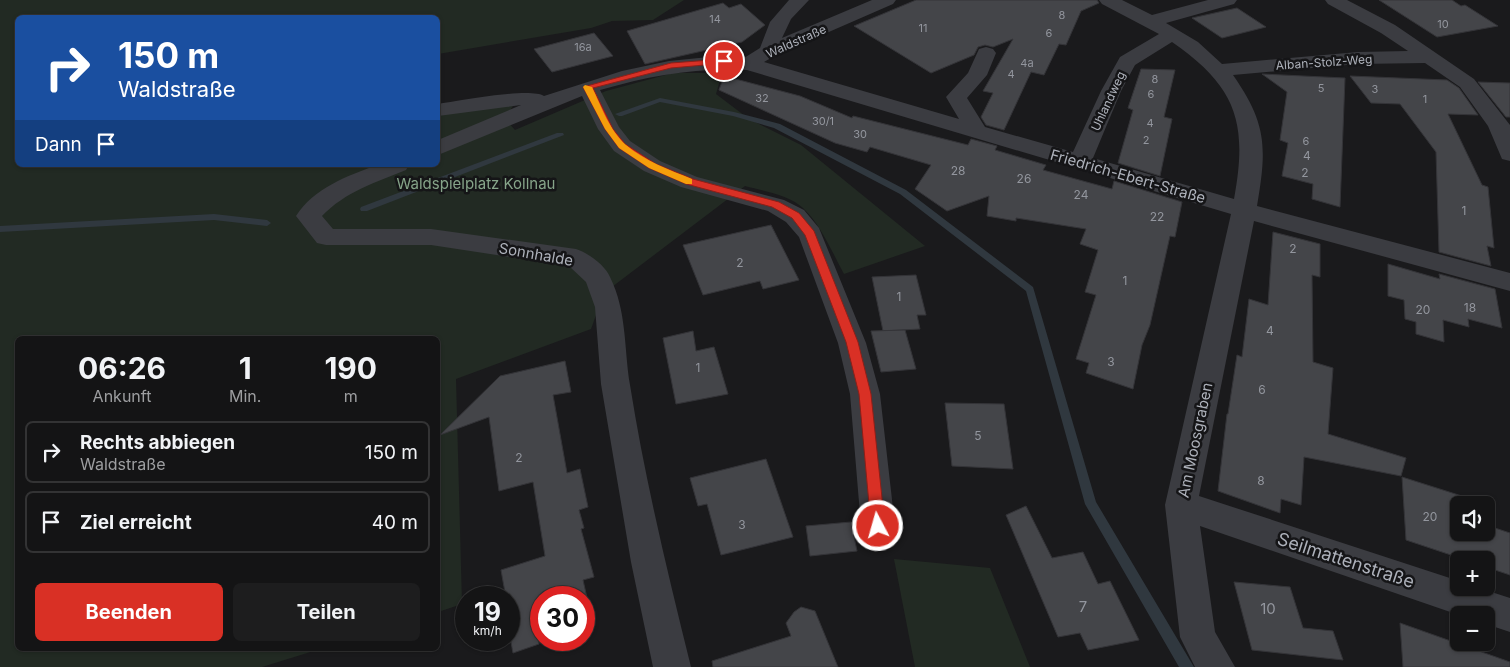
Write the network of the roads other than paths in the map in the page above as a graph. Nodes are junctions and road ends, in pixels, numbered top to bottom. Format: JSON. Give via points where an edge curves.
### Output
{"nodes":[{"id":1,"x":800,"y":0,"type":"edge"},
{"id":2,"x":887,"y":0,"type":"edge"},
{"id":3,"x":1108,"y":0,"type":"edge"},
{"id":4,"x":1228,"y":0,"type":"edge"},
{"id":5,"x":1334,"y":0,"type":"edge"},
{"id":6,"x":1151,"y":21,"type":"junction"},
{"id":7,"x":1172,"y":34,"type":"junction"},
{"id":8,"x":769,"y":51,"type":"junction"},
{"id":9,"x":986,"y":53,"type":"dead end"},
{"id":10,"x":1430,"y":57,"type":"junction"},
{"id":11,"x":748,"y":64,"type":"junction"},
{"id":12,"x":1218,"y":70,"type":"junction"},
{"id":13,"x":588,"y":87,"type":"junction"},
{"id":14,"x":556,"y":99,"type":"junction"},
{"id":15,"x":440,"y":110,"type":"edge"},
{"id":16,"x":978,"y":133,"type":"junction"},
{"id":17,"x":440,"y":147,"type":"edge"},
{"id":18,"x":1510,"y":154,"type":"edge"},
{"id":19,"x":1080,"y":163,"type":"junction"},
{"id":20,"x":393,"y":167,"type":"edge"},
{"id":21,"x":1244,"y":210,"type":"junction"},
{"id":22,"x":1510,"y":282,"type":"edge"},
{"id":23,"x":1181,"y":505,"type":"junction"},
{"id":24,"x":878,"y":526,"type":"dead end"},
{"id":25,"x":1510,"y":615,"type":"edge"},
{"id":26,"x":672,"y":667,"type":"edge"},
{"id":27,"x":1216,"y":667,"type":"edge"}],
"edges":[{"from":1,"to":8,"type":"street","via":[[790,7],[773,32]]},
{"from":2,"to":8,"type":"street","name":"Waldstraße"},
{"from":3,"to":6,"type":"street","name":"Am Moosgraben"},
{"from":4,"to":6,"type":"street"},
{"from":5,"to":10,"type":"street","via":[[1388,29]]},
{"from":6,"to":7,"type":"street","name":"Am Moosgraben"},
{"from":7,"to":12,"type":"street","name":"Am Moosgraben"},
{"from":7,"to":19,"type":"street","name":"Uhlandweg","via":[[1127,61]]},
{"from":8,"to":11,"type":"street","name":"Waldstraße"},
{"from":9,"to":16,"type":"street","via":[[978,75],[956,97]]},
{"from":10,"to":12,"type":"street","name":"Alban-Stolz-Weg","via":[[1358,58]]},
{"from":10,"to":18,"type":"street","via":[[1467,83],[1499,125]]},
{"from":11,"to":13,"type":"street","name":"Waldstraße","via":[[724,61],[671,65]]},
{"from":11,"to":16,"type":"street","name":"Friedrich-Ebert-Straße"},
{"from":12,"to":21,"type":"street","name":"Am Moosgraben","via":[[1248,121],[1251,154]]},
{"from":13,"to":14,"type":"street","name":"Waldstraße"},
{"from":13,"to":24,"type":"street","via":[[609,129],[622,146],[652,166],[689,182],[776,205],[795,216],[810,234],[852,342],[865,394]]},
{"from":14,"to":15,"type":"street","name":"Waldstraße","via":[[517,99]]},
{"from":14,"to":17,"type":"street"},
{"from":16,"to":19,"type":"street","name":"Friedrich-Ebert-Straße"},
{"from":19,"to":21,"type":"street","name":"Friedrich-Ebert-Straße"},
{"from":20,"to":26,"type":"street","name":"Sonnhalde","via":[[349,183],[322,200],[308,216],[326,237],[432,237],[576,258],[598,278],[608,307],[615,384],[648,562]]},
{"from":21,"to":22,"type":"street","name":"Friedrich-Ebert-Straße"},
{"from":21,"to":23,"type":"street","name":"Am Moosgraben"},
{"from":23,"to":25,"type":"street","name":"Seilmattenstraße"},
{"from":23,"to":27,"type":"street","name":"Am Moosgraben","via":[[1198,636]]}]}
